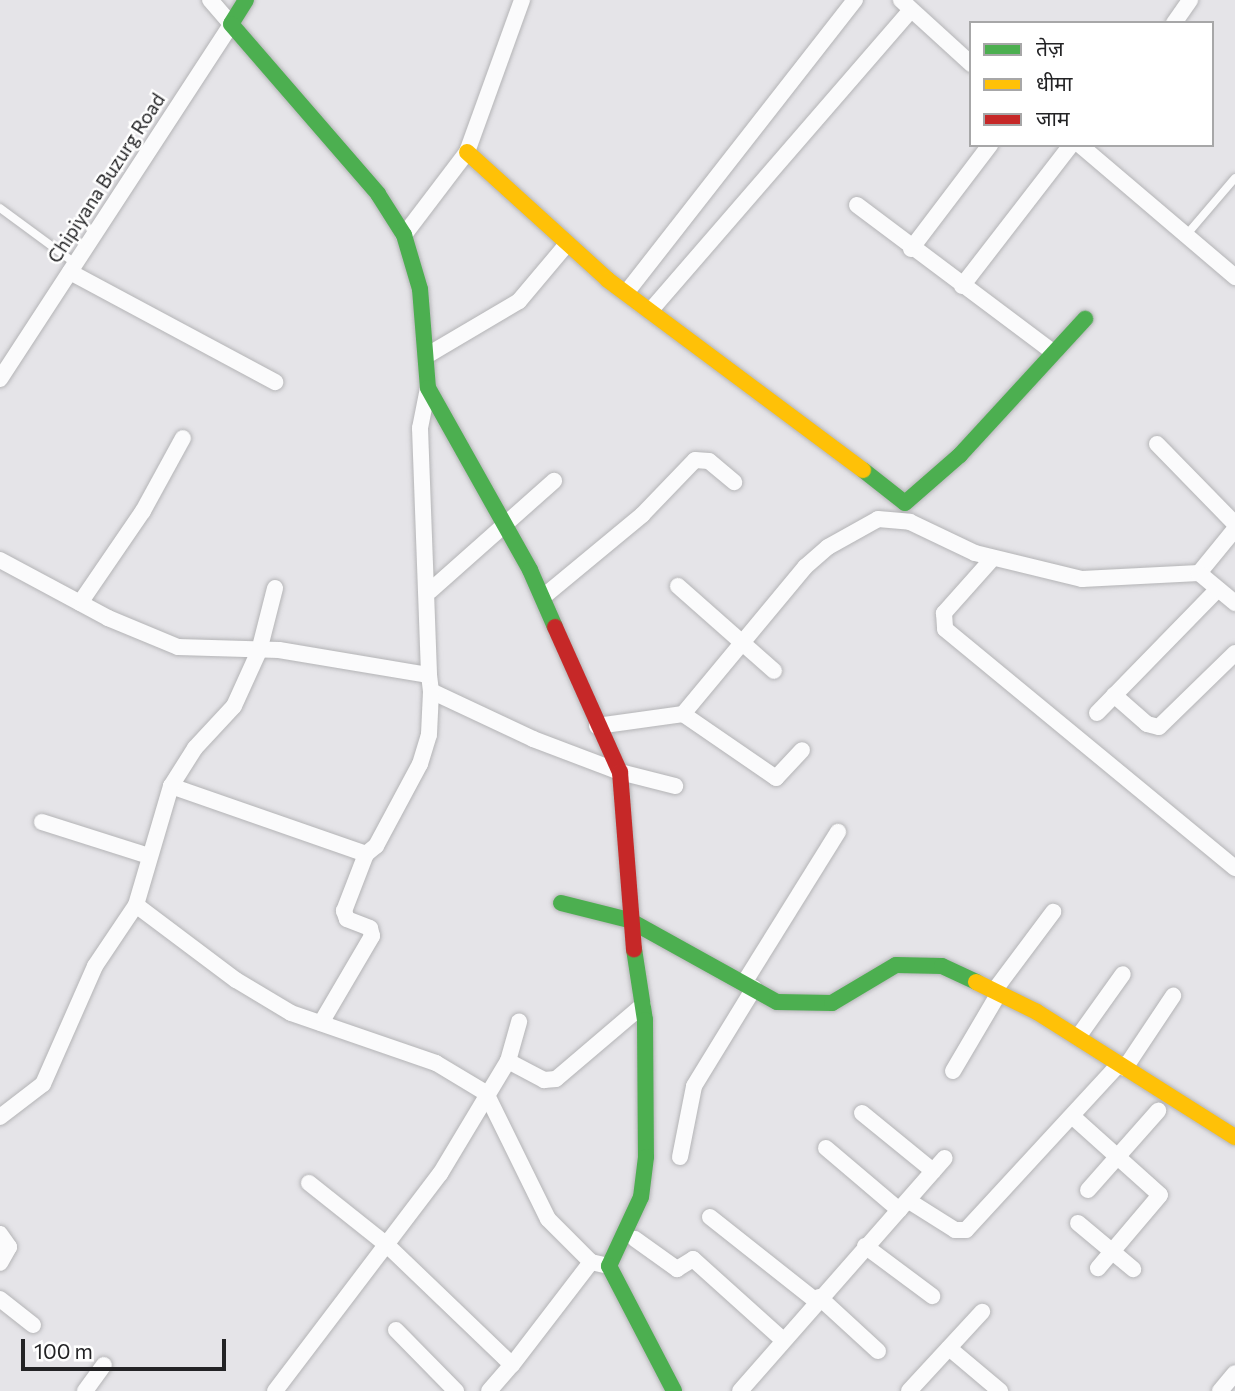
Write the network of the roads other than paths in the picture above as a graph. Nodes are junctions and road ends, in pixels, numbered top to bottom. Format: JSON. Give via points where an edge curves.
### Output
{"nodes":[{"id":1,"x":210,"y":0,"type":"edge"},
{"id":2,"x":246,"y":0,"type":"edge"},
{"id":3,"x":522,"y":0,"type":"edge"},
{"id":4,"x":855,"y":0,"type":"edge"},
{"id":5,"x":1190,"y":0,"type":"edge"},
{"id":6,"x":906,"y":5,"type":"edge"},
{"id":7,"x":1175,"y":21,"type":"edge"},
{"id":8,"x":231,"y":24,"type":"junction"},
{"id":9,"x":969,"y":62,"type":"edge"},
{"id":10,"x":988,"y":147,"type":"edge"},
{"id":11,"x":1080,"y":147,"type":"edge"},
{"id":12,"x":1082,"y":147,"type":"edge"},
{"id":13,"x":467,"y":152,"type":"junction"},
{"id":14,"x":1235,"y":178,"type":"edge"},
{"id":15,"x":857,"y":205,"type":"dead end"},
{"id":16,"x":0,"y":208,"type":"edge"},
{"id":17,"x":1188,"y":233,"type":"junction"},
{"id":18,"x":404,"y":235,"type":"junction"},
{"id":19,"x":566,"y":244,"type":"junction"},
{"id":20,"x":911,"y":249,"type":"junction"},
{"id":21,"x":72,"y":267,"type":"junction"},
{"id":22,"x":1235,"y":277,"type":"edge"},
{"id":23,"x":962,"y":286,"type":"junction"},
{"id":24,"x":626,"y":293,"type":"junction"},
{"id":25,"x":650,"y":310,"type":"junction"},
{"id":26,"x":1086,"y":319,"type":"dead end"},
{"id":27,"x":1054,"y":353,"type":"junction"},
{"id":28,"x":426,"y":356,"type":"junction"},
{"id":29,"x":0,"y":379,"type":"edge"},
{"id":30,"x":275,"y":382,"type":"dead end"},
{"id":31,"x":428,"y":388,"type":"junction"},
{"id":32,"x":183,"y":438,"type":"dead end"},
{"id":33,"x":1157,"y":444,"type":"dead end"},
{"id":34,"x":554,"y":481,"type":"dead end"},
{"id":35,"x":734,"y":482,"type":"dead end"},
{"id":36,"x":905,"y":503,"type":"junction"},
{"id":37,"x":893,"y":517,"type":"junction"},
{"id":38,"x":506,"y":524,"type":"junction"},
{"id":39,"x":1235,"y":524,"type":"edge"},
{"id":40,"x":1235,"y":529,"type":"edge"},
{"id":41,"x":993,"y":558,"type":"junction"},
{"id":42,"x":0,"y":560,"type":"edge"},
{"id":43,"x":1199,"y":573,"type":"junction"},
{"id":44,"x":678,"y":586,"type":"dead end"},
{"id":45,"x":275,"y":589,"type":"dead end"},
{"id":46,"x":1218,"y":589,"type":"junction"},
{"id":47,"x":430,"y":590,"type":"junction"},
{"id":48,"x":543,"y":597,"type":"junction"},
{"id":49,"x":80,"y":603,"type":"junction"},
{"id":50,"x":1235,"y":603,"type":"edge"},
{"id":51,"x":741,"y":641,"type":"junction"},
{"id":52,"x":259,"y":651,"type":"junction"},
{"id":53,"x":1235,"y":653,"type":"edge"},
{"id":54,"x":774,"y":671,"type":"dead end"},
{"id":55,"x":430,"y":683,"type":"junction"},
{"id":56,"x":1114,"y":695,"type":"junction"},
{"id":57,"x":1097,"y":713,"type":"dead end"},
{"id":58,"x":683,"y":715,"type":"junction"},
{"id":59,"x":597,"y":726,"type":"junction"},
{"id":60,"x":802,"y":750,"type":"dead end"},
{"id":61,"x":620,"y":772,"type":"junction"},
{"id":62,"x":171,"y":786,"type":"junction"},
{"id":63,"x":675,"y":786,"type":"dead end"},
{"id":64,"x":42,"y":822,"type":"dead end"},
{"id":65,"x":838,"y":832,"type":"dead end"},
{"id":66,"x":366,"y":854,"type":"junction"},
{"id":67,"x":149,"y":856,"type":"junction"},
{"id":68,"x":1235,"y":867,"type":"edge"},
{"id":69,"x":561,"y":903,"type":"dead end"},
{"id":70,"x":136,"y":905,"type":"junction"},
{"id":71,"x":1053,"y":912,"type":"dead end"},
{"id":72,"x":629,"y":920,"type":"junction"},
{"id":73,"x":1123,"y":974,"type":"dead end"},
{"id":74,"x":749,"y":986,"type":"junction"},
{"id":75,"x":996,"y":992,"type":"junction"},
{"id":76,"x":1174,"y":996,"type":"dead end"},
{"id":77,"x":643,"y":1005,"type":"junction"},
{"id":78,"x":321,"y":1023,"type":"junction"},
{"id":79,"x":519,"y":1023,"type":"dead end"},
{"id":80,"x":1078,"y":1037,"type":"junction"},
{"id":81,"x":508,"y":1061,"type":"junction"},
{"id":82,"x":1122,"y":1066,"type":"junction"},
{"id":83,"x":953,"y":1071,"type":"dead end"},
{"id":84,"x":485,"y":1093,"type":"junction"},
{"id":85,"x":1158,"y":1111,"type":"dead end"},
{"id":86,"x":862,"y":1113,"type":"dead end"},
{"id":87,"x":1072,"y":1116,"type":"junction"},
{"id":88,"x":0,"y":1117,"type":"edge"},
{"id":89,"x":1235,"y":1137,"type":"edge"},
{"id":90,"x":826,"y":1148,"type":"dead end"},
{"id":91,"x":1118,"y":1155,"type":"junction"},
{"id":92,"x":680,"y":1157,"type":"dead end"},
{"id":93,"x":945,"y":1158,"type":"dead end"},
{"id":94,"x":933,"y":1171,"type":"junction"},
{"id":95,"x":309,"y":1183,"type":"dead end"},
{"id":96,"x":1088,"y":1190,"type":"dead end"},
{"id":97,"x":904,"y":1205,"type":"junction"},
{"id":98,"x":710,"y":1217,"type":"dead end"},
{"id":99,"x":1078,"y":1223,"type":"dead end"},
{"id":100,"x":0,"y":1234,"type":"edge"},
{"id":101,"x":635,"y":1239,"type":"dead end"},
{"id":102,"x":387,"y":1245,"type":"junction"},
{"id":103,"x":865,"y":1246,"type":"junction"},
{"id":104,"x":1113,"y":1250,"type":"junction"},
{"id":105,"x":592,"y":1262,"type":"junction"},
{"id":106,"x":0,"y":1263,"type":"edge"},
{"id":107,"x":609,"y":1266,"type":"junction"},
{"id":108,"x":1098,"y":1268,"type":"dead end"},
{"id":109,"x":1133,"y":1269,"type":"dead end"},
{"id":110,"x":932,"y":1296,"type":"dead end"},
{"id":111,"x":0,"y":1299,"type":"edge"},
{"id":112,"x":817,"y":1299,"type":"junction"},
{"id":113,"x":982,"y":1312,"type":"dead end"},
{"id":114,"x":33,"y":1325,"type":"dead end"},
{"id":115,"x":396,"y":1330,"type":"dead end"},
{"id":116,"x":782,"y":1339,"type":"junction"},
{"id":117,"x":949,"y":1348,"type":"junction"},
{"id":118,"x":878,"y":1350,"type":"dead end"},
{"id":119,"x":104,"y":1365,"type":"dead end"},
{"id":120,"x":512,"y":1365,"type":"junction"},
{"id":121,"x":1235,"y":1373,"type":"edge"},
{"id":122,"x":85,"y":1391,"type":"edge"},
{"id":123,"x":275,"y":1391,"type":"edge"},
{"id":124,"x":456,"y":1391,"type":"edge"},
{"id":125,"x":489,"y":1391,"type":"edge"},
{"id":126,"x":674,"y":1391,"type":"edge"},
{"id":127,"x":740,"y":1391,"type":"edge"},
{"id":128,"x":909,"y":1391,"type":"edge"},
{"id":129,"x":1000,"y":1391,"type":"edge"},
{"id":130,"x":1220,"y":1391,"type":"edge"}],
"edges":[{"from":1,"to":8,"type":"street"},
{"from":2,"to":8,"type":"street","name":"Chipiyana Buzurg Road"},
{"from":3,"to":13,"type":"street"},
{"from":4,"to":24,"type":"street"},
{"from":5,"to":7,"type":"street"},
{"from":6,"to":9,"type":"street"},
{"from":6,"to":25,"type":"street"},
{"from":8,"to":18,"type":"street","via":[[378,194]]},
{"from":8,"to":21,"type":"street","name":"Chipiyana Buzurg Road"},
{"from":10,"to":20,"type":"street"},
{"from":11,"to":23,"type":"street"},
{"from":12,"to":17,"type":"street"},
{"from":13,"to":18,"type":"street"},
{"from":13,"to":19,"type":"street"},
{"from":14,"to":17,"type":"lane"},
{"from":15,"to":20,"type":"street"},
{"from":16,"to":21,"type":"lane"},
{"from":17,"to":22,"type":"street"},
{"from":18,"to":28,"type":"street","via":[[420,289]]},
{"from":19,"to":24,"type":"street"},
{"from":19,"to":28,"type":"street","via":[[519,301]]},
{"from":20,"to":23,"type":"street"},
{"from":21,"to":29,"type":"street","name":"Chipiyana Buzurg Road"},
{"from":21,"to":30,"type":"street"},
{"from":23,"to":27,"type":"street"},
{"from":24,"to":25,"type":"street"},
{"from":25,"to":36,"type":"street"},
{"from":26,"to":27,"type":"street"},
{"from":27,"to":36,"type":"street","via":[[960,455]]},
{"from":28,"to":31,"type":"street"},
{"from":31,"to":38,"type":"street"},
{"from":31,"to":47,"type":"street","via":[[420,428]]},
{"from":32,"to":49,"type":"street","via":[[143,511]]},
{"from":33,"to":39,"type":"street"},
{"from":34,"to":38,"type":"street"},
{"from":35,"to":48,"type":"street","via":[[709,461],[695,460],[642,515]]},
{"from":36,"to":37,"type":"street"},
{"from":37,"to":41,"type":"street"},
{"from":37,"to":51,"type":"street","via":[[856,528],[828,547]]},
{"from":38,"to":47,"type":"street"},
{"from":38,"to":48,"type":"street"},
{"from":40,"to":43,"type":"street"},
{"from":41,"to":43,"type":"street","via":[[1105,581]]},
{"from":41,"to":68,"type":"street","via":[[944,613],[945,629]]},
{"from":42,"to":49,"type":"street"},
{"from":43,"to":46,"type":"street"},
{"from":44,"to":51,"type":"street"},
{"from":45,"to":52,"type":"street"},
{"from":46,"to":50,"type":"street"},
{"from":46,"to":56,"type":"street"},
{"from":47,"to":55,"type":"street"},
{"from":48,"to":59,"type":"street"},
{"from":49,"to":52,"type":"street","via":[[178,647]]},
{"from":51,"to":54,"type":"street"},
{"from":51,"to":58,"type":"street"},
{"from":52,"to":55,"type":"street"},
{"from":52,"to":62,"type":"street","via":[[234,706],[195,748]]},
{"from":53,"to":56,"type":"street","via":[[1159,727],[1147,724]]},
{"from":55,"to":61,"type":"street"},
{"from":55,"to":66,"type":"street","via":[[429,734],[420,764],[376,846]]},
{"from":56,"to":57,"type":"street"},
{"from":58,"to":59,"type":"street"},
{"from":58,"to":60,"type":"street","via":[[776,778]]},
{"from":59,"to":61,"type":"street"},
{"from":61,"to":63,"type":"street"},
{"from":61,"to":72,"type":"street"},
{"from":62,"to":66,"type":"street"},
{"from":62,"to":67,"type":"street"},
{"from":64,"to":67,"type":"street"},
{"from":65,"to":74,"type":"street"},
{"from":66,"to":78,"type":"street","via":[[344,911],[347,919],[370,928],[372,936]]},
{"from":67,"to":70,"type":"street"},
{"from":69,"to":72,"type":"street"},
{"from":70,"to":78,"type":"street","via":[[236,980],[291,1013]]},
{"from":70,"to":88,"type":"street","via":[[95,966],[43,1084]]},
{"from":71,"to":75,"type":"street"},
{"from":72,"to":74,"type":"street"},
{"from":72,"to":77,"type":"street"},
{"from":73,"to":80,"type":"street"},
{"from":74,"to":75,"type":"street","via":[[777,1002],[818,1006],[911,961],[942,966]]},
{"from":74,"to":92,"type":"street","via":[[694,1086]]},
{"from":75,"to":80,"type":"street"},
{"from":75,"to":83,"type":"street"},
{"from":76,"to":82,"type":"street"},
{"from":77,"to":81,"type":"street","via":[[556,1079],[544,1080]]},
{"from":77,"to":107,"type":"street","via":[[646,1175]]},
{"from":78,"to":84,"type":"street","via":[[436,1063]]},
{"from":79,"to":81,"type":"street"},
{"from":80,"to":82,"type":"street"},
{"from":81,"to":84,"type":"street"},
{"from":82,"to":87,"type":"street"},
{"from":82,"to":89,"type":"street"},
{"from":84,"to":102,"type":"street","via":[[440,1174]]},
{"from":84,"to":105,"type":"street","via":[[548,1219]]},
{"from":85,"to":91,"type":"street"},
{"from":86,"to":94,"type":"street"},
{"from":87,"to":91,"type":"street"},
{"from":87,"to":97,"type":"street","via":[[966,1230],[955,1230]]},
{"from":90,"to":97,"type":"street"},
{"from":91,"to":96,"type":"street"},
{"from":91,"to":104,"type":"street","via":[[1156,1187],[1160,1198]]},
{"from":93,"to":94,"type":"street"},
{"from":94,"to":97,"type":"street"},
{"from":95,"to":102,"type":"street"},
{"from":97,"to":103,"type":"street"},
{"from":98,"to":112,"type":"street"},
{"from":99,"to":104,"type":"street"},
{"from":100,"to":106,"type":"street","via":[[9,1247]]},
{"from":101,"to":116,"type":"street","via":[[677,1269],[693,1259]]},
{"from":102,"to":120,"type":"street"},
{"from":102,"to":123,"type":"street"},
{"from":103,"to":110,"type":"street"},
{"from":103,"to":112,"type":"street"},
{"from":104,"to":108,"type":"street"},
{"from":104,"to":109,"type":"street"},
{"from":105,"to":107,"type":"street"},
{"from":105,"to":120,"type":"street"},
{"from":107,"to":126,"type":"street"},
{"from":111,"to":114,"type":"street"},
{"from":112,"to":116,"type":"street"},
{"from":112,"to":118,"type":"street"},
{"from":113,"to":117,"type":"street"},
{"from":115,"to":124,"type":"street"},
{"from":116,"to":127,"type":"street"},
{"from":117,"to":128,"type":"street"},
{"from":117,"to":129,"type":"street"},
{"from":119,"to":122,"type":"street"},
{"from":120,"to":125,"type":"street"},
{"from":121,"to":130,"type":"street"}]}
